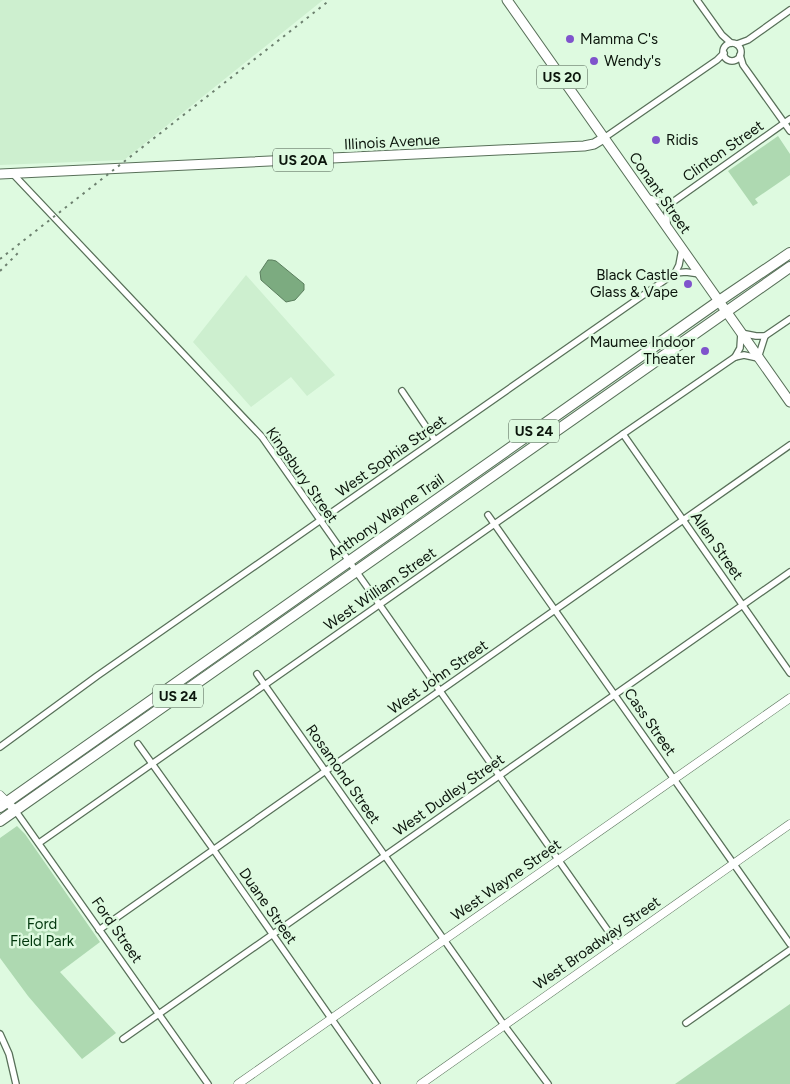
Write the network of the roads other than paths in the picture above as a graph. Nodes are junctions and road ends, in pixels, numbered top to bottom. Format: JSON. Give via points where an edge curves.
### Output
{"nodes":[{"id":1,"x":507,"y":0,"type":"edge"},
{"id":2,"x":697,"y":0,"type":"edge"},
{"id":3,"x":790,"y":10,"type":"edge"},
{"id":4,"x":722,"y":35,"type":"junction"},
{"id":5,"x":737,"y":48,"type":"junction"},
{"id":6,"x":724,"y":50,"type":"junction"},
{"id":7,"x":718,"y":60,"type":"junction"},
{"id":8,"x":730,"y":60,"type":"junction"},
{"id":9,"x":743,"y":65,"type":"junction"},
{"id":10,"x":790,"y":119,"type":"edge"},
{"id":11,"x":784,"y":123,"type":"junction"},
{"id":12,"x":790,"y":131,"type":"edge"},
{"id":13,"x":604,"y":138,"type":"junction"},
{"id":14,"x":0,"y":174,"type":"edge"},
{"id":15,"x":14,"y":174,"type":"junction"},
{"id":16,"x":646,"y":197,"type":"junction"},
{"id":17,"x":670,"y":204,"type":"junction"},
{"id":18,"x":667,"y":228,"type":"junction"},
{"id":19,"x":682,"y":249,"type":"junction"},
{"id":20,"x":790,"y":253,"type":"edge"},
{"id":21,"x":790,"y":268,"type":"edge"},
{"id":22,"x":675,"y":273,"type":"junction"},
{"id":23,"x":700,"y":274,"type":"junction"},
{"id":24,"x":719,"y":301,"type":"junction"},
{"id":25,"x":726,"y":312,"type":"junction"},
{"id":26,"x":790,"y":318,"type":"edge"},
{"id":27,"x":741,"y":333,"type":"junction"},
{"id":28,"x":765,"y":336,"type":"junction"},
{"id":29,"x":735,"y":357,"type":"junction"},
{"id":30,"x":758,"y":358,"type":"junction"},
{"id":31,"x":402,"y":391,"type":"dead end"},
{"id":32,"x":790,"y":402,"type":"edge"},
{"id":33,"x":623,"y":434,"type":"junction"},
{"id":34,"x":435,"y":440,"type":"junction"},
{"id":35,"x":790,"y":445,"type":"edge"},
{"id":36,"x":488,"y":515,"type":"dead end"},
{"id":37,"x":683,"y":520,"type":"junction"},
{"id":38,"x":320,"y":521,"type":"junction"},
{"id":39,"x":495,"y":524,"type":"junction"},
{"id":40,"x":349,"y":562,"type":"junction"},
{"id":41,"x":356,"y":571,"type":"junction"},
{"id":42,"x":790,"y":572,"type":"edge"},
{"id":43,"x":380,"y":605,"type":"junction"},
{"id":44,"x":742,"y":605,"type":"junction"},
{"id":45,"x":555,"y":610,"type":"junction"},
{"id":46,"x":790,"y":673,"type":"edge"},
{"id":47,"x":257,"y":674,"type":"dead end"},
{"id":48,"x":265,"y":685,"type":"junction"},
{"id":49,"x":440,"y":691,"type":"junction"},
{"id":50,"x":615,"y":695,"type":"junction"},
{"id":51,"x":790,"y":698,"type":"edge"},
{"id":52,"x":138,"y":744,"type":"dead end"},
{"id":53,"x":0,"y":747,"type":"edge"},
{"id":54,"x":152,"y":764,"type":"junction"},
{"id":55,"x":326,"y":770,"type":"junction"},
{"id":56,"x":499,"y":776,"type":"junction"},
{"id":57,"x":674,"y":779,"type":"junction"},
{"id":58,"x":2,"y":802,"type":"edge"},
{"id":59,"x":15,"y":810,"type":"junction"},
{"id":60,"x":0,"y":821,"type":"edge"},
{"id":61,"x":790,"y":824,"type":"edge"},
{"id":62,"x":39,"y":843,"type":"junction"},
{"id":63,"x":213,"y":849,"type":"junction"},
{"id":64,"x":385,"y":856,"type":"junction"},
{"id":65,"x":558,"y":860,"type":"junction"},
{"id":66,"x":734,"y":864,"type":"junction"},
{"id":67,"x":100,"y":930,"type":"junction"},
{"id":68,"x":273,"y":934,"type":"junction"},
{"id":69,"x":444,"y":940,"type":"junction"},
{"id":70,"x":790,"y":944,"type":"edge"},
{"id":71,"x":618,"y":945,"type":"junction"},
{"id":72,"x":790,"y":950,"type":"edge"},
{"id":73,"x":159,"y":1014,"type":"junction"},
{"id":74,"x":332,"y":1019,"type":"junction"},
{"id":75,"x":686,"y":1023,"type":"dead end"},
{"id":76,"x":504,"y":1025,"type":"junction"},
{"id":77,"x":0,"y":1034,"type":"edge"},
{"id":78,"x":123,"y":1039,"type":"dead end"},
{"id":79,"x":16,"y":1084,"type":"edge"},
{"id":80,"x":208,"y":1084,"type":"edge"},
{"id":81,"x":238,"y":1084,"type":"edge"},
{"id":82,"x":377,"y":1084,"type":"edge"},
{"id":83,"x":420,"y":1084,"type":"edge"},
{"id":84,"x":548,"y":1084,"type":"edge"}],
"edges":[{"from":1,"to":13,"type":"main road","name":"Conant Street","number":"US 20"},
{"from":2,"to":4,"type":"street"},
{"from":3,"to":5,"type":"street"},
{"from":4,"to":5,"type":"street"},
{"from":4,"to":6,"type":"street"},
{"from":5,"to":6,"type":"street"},
{"from":5,"to":8,"type":"street"},
{"from":5,"to":9,"type":"street"},
{"from":6,"to":7,"type":"street"},
{"from":6,"to":8,"type":"street"},
{"from":7,"to":8,"type":"street"},
{"from":7,"to":13,"type":"street"},
{"from":8,"to":9,"type":"street"},
{"from":9,"to":11,"type":"street"},
{"from":10,"to":11,"type":"street","name":"Clinton Street"},
{"from":11,"to":12,"type":"street"},
{"from":11,"to":17,"type":"street","name":"Clinton Street"},
{"from":13,"to":15,"type":"main road","name":"Illinois Avenue","number":"US 20A","via":[[584,146]]},
{"from":13,"to":16,"type":"main road","name":"Conant Street","number":"US 20"},
{"from":14,"to":15,"type":"main road","name":"Illinois Avenue","number":"US 20A"},
{"from":15,"to":38,"type":"street","name":"Kingsbury Street","via":[[262,438]]},
{"from":16,"to":17,"type":"street"},
{"from":16,"to":18,"type":"main road","name":"Conant Street","number":"US 20"},
{"from":17,"to":18,"type":"street"},
{"from":18,"to":19,"type":"main road","name":"Conant Street","number":"US 20"},
{"from":19,"to":22,"type":"street"},
{"from":19,"to":23,"type":"main road","name":"Conant Street","number":"US 20"},
{"from":20,"to":24,"type":"highway","name":"Anthony Wayne Trail","number":"US 24"},
{"from":21,"to":25,"type":"highway","name":"Anthony Wayne Trail","number":"US 24"},
{"from":22,"to":23,"type":"street"},
{"from":22,"to":34,"type":"street","name":"West Sophia Street"},
{"from":23,"to":24,"type":"main road","name":"Conant Street","number":"US 20"},
{"from":24,"to":25,"type":"main road","name":"Conant Street","number":"US 20"},
{"from":24,"to":40,"type":"highway","name":"Anthony Wayne Trail","number":"US 24"},
{"from":25,"to":27,"type":"main road","name":"Conant Street","number":"US 20"},
{"from":25,"to":41,"type":"highway","name":"Anthony Wayne Trail","number":"US 24"},
{"from":26,"to":28,"type":"street"},
{"from":27,"to":28,"type":"street"},
{"from":27,"to":29,"type":"street","via":[[740,348]]},
{"from":27,"to":30,"type":"main road","name":"Conant Street","number":"US 20"},
{"from":28,"to":30,"type":"street"},
{"from":29,"to":30,"type":"street"},
{"from":29,"to":33,"type":"street","name":"West William Street"},
{"from":30,"to":32,"type":"main road","name":"Conant Street","number":"US 20"},
{"from":31,"to":34,"type":"street"},
{"from":33,"to":37,"type":"street","name":"Allen Street"},
{"from":33,"to":39,"type":"street","name":"West William Street"},
{"from":34,"to":38,"type":"street","name":"West Sophia Street"},
{"from":35,"to":37,"type":"street","name":"West John Street"},
{"from":36,"to":39,"type":"street","name":"Cass Street"},
{"from":37,"to":44,"type":"street","name":"Allen Street"},
{"from":37,"to":45,"type":"street","name":"West John Street"},
{"from":38,"to":40,"type":"street","name":"Kingsbury Street"},
{"from":38,"to":53,"type":"street","name":"West Sophia Street"},
{"from":39,"to":43,"type":"street","name":"West William Street"},
{"from":39,"to":45,"type":"street","name":"Cass Street"},
{"from":40,"to":41,"type":"street","name":"Kingsbury Street"},
{"from":40,"to":58,"type":"highway","name":"Anthony Wayne Trail","number":"US 24"},
{"from":41,"to":43,"type":"street","name":"Kingsbury Street"},
{"from":41,"to":59,"type":"highway","name":"Anthony Wayne Trail","number":"US 24"},
{"from":42,"to":44,"type":"street","name":"West Dudley Street"},
{"from":43,"to":48,"type":"street","name":"West William Street"},
{"from":43,"to":49,"type":"street","name":"Kingsbury Street"},
{"from":44,"to":46,"type":"street","name":"Allen Street"},
{"from":44,"to":50,"type":"street","name":"West Dudley Street"},
{"from":45,"to":49,"type":"street","name":"West John Street"},
{"from":45,"to":50,"type":"street","name":"Cass Street"},
{"from":47,"to":48,"type":"street","name":"Rosamond Street"},
{"from":48,"to":54,"type":"street","name":"West William Street"},
{"from":48,"to":55,"type":"street","name":"Rosamond Street"},
{"from":49,"to":55,"type":"street","name":"West John Street"},
{"from":49,"to":56,"type":"street","name":"Kingsbury Street"},
{"from":50,"to":56,"type":"street","name":"West Dudley Street"},
{"from":50,"to":57,"type":"street","name":"Cass Street"},
{"from":51,"to":57,"type":"street","name":"West Wayne Street"},
{"from":52,"to":54,"type":"street","name":"Duane Street"},
{"from":54,"to":62,"type":"street","name":"West William Street"},
{"from":54,"to":63,"type":"street","name":"Duane Street"},
{"from":55,"to":63,"type":"street","name":"West John Street"},
{"from":55,"to":64,"type":"street","name":"Rosamond Street"},
{"from":56,"to":64,"type":"street","name":"West Dudley Street"},
{"from":56,"to":65,"type":"street","name":"Kingsbury Street"},
{"from":57,"to":65,"type":"street","name":"West Wayne Street"},
{"from":57,"to":66,"type":"street","name":"Cass Street"},
{"from":58,"to":59,"type":"street","name":"Ford Street"},
{"from":59,"to":60,"type":"highway","name":"Anthony Wayne Trail","number":"US 24"},
{"from":59,"to":62,"type":"street","name":"Ford Street"},
{"from":61,"to":66,"type":"street","name":"West Broadway Street"},
{"from":62,"to":67,"type":"street","name":"Ford Street"},
{"from":63,"to":67,"type":"street","name":"West John Street"},
{"from":63,"to":68,"type":"street","name":"Duane Street"},
{"from":64,"to":68,"type":"street","name":"West Dudley Street"},
{"from":64,"to":69,"type":"street","name":"Rosamond Street"},
{"from":65,"to":69,"type":"street","name":"West Wayne Street"},
{"from":65,"to":71,"type":"street","name":"Kingsbury Street"},
{"from":66,"to":70,"type":"street","name":"Cass Street"},
{"from":66,"to":71,"type":"street","name":"West Broadway Street"},
{"from":67,"to":73,"type":"street","name":"Ford Street"},
{"from":68,"to":73,"type":"street","name":"West Dudley Street"},
{"from":68,"to":74,"type":"street","name":"Duane Street"},
{"from":69,"to":74,"type":"street","name":"West Wayne Street"},
{"from":69,"to":76,"type":"street","name":"Rosamond Street"},
{"from":71,"to":76,"type":"street","name":"West Broadway Street"},
{"from":72,"to":75,"type":"street"},
{"from":73,"to":78,"type":"street","name":"West Dudley Street"},
{"from":73,"to":80,"type":"street","name":"Ford Street"},
{"from":74,"to":81,"type":"street","name":"West Wayne Street"},
{"from":74,"to":82,"type":"street","name":"Duane Street"},
{"from":76,"to":83,"type":"street","name":"West Broadway Street"},
{"from":76,"to":84,"type":"street","name":"Rosamond Street"},
{"from":77,"to":79,"type":"street"}]}
